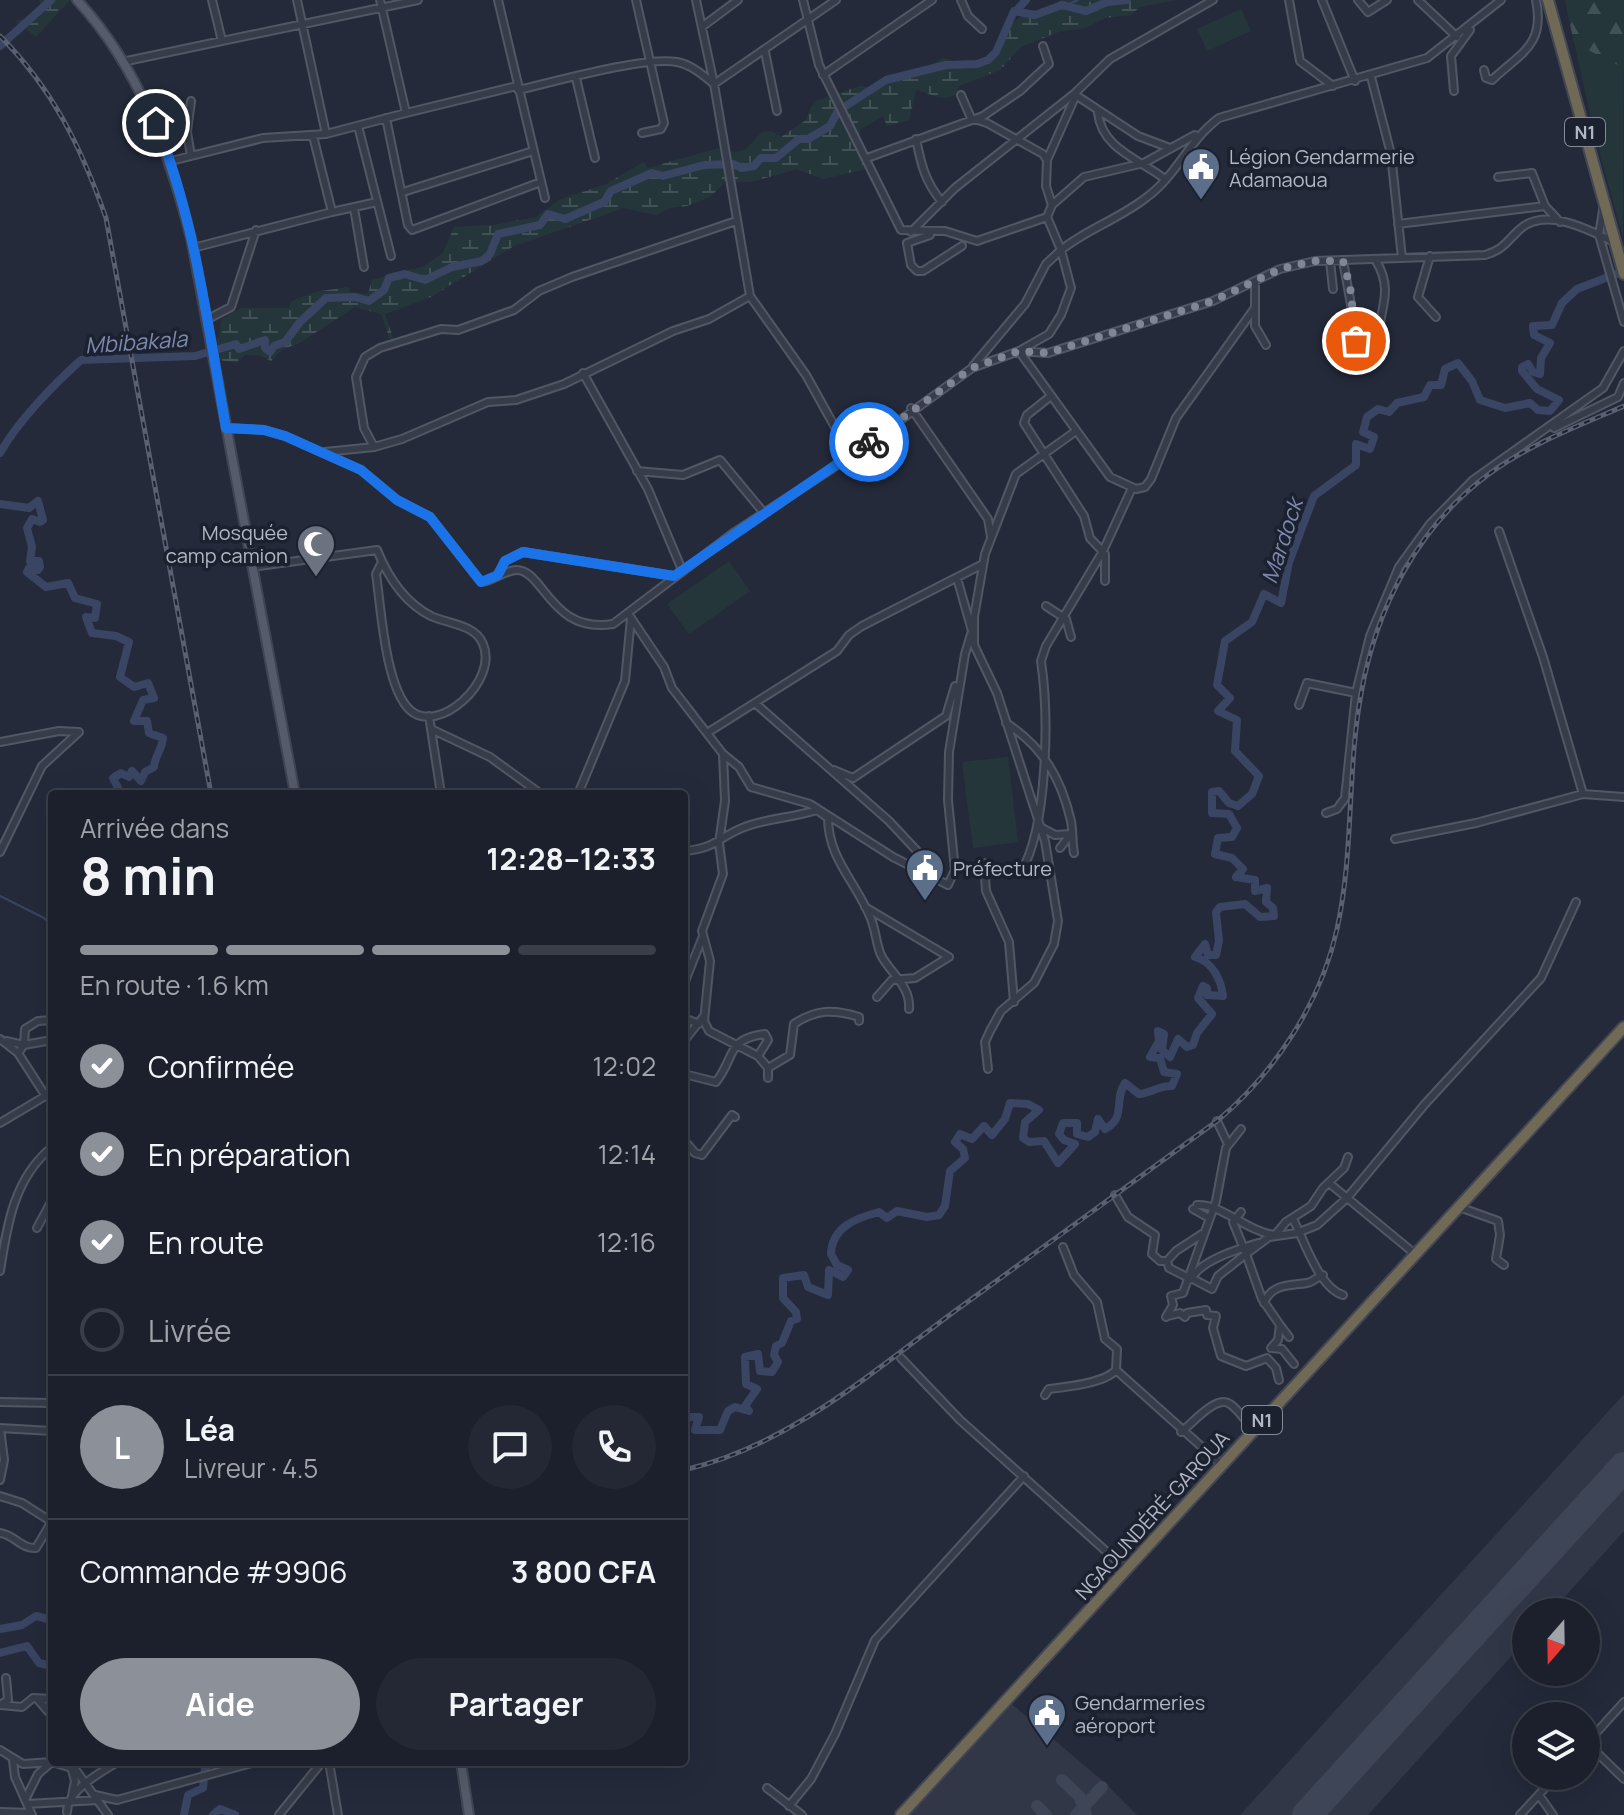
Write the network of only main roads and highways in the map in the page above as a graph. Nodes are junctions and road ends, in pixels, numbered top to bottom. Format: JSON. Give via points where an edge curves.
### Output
{"nodes":[{"id":1,"x":77,"y":0,"type":"edge"},
{"id":2,"x":1548,"y":0,"type":"edge"},
{"id":3,"x":1623,"y":269,"type":"edge"},
{"id":4,"x":294,"y":790,"type":"edge"},
{"id":5,"x":1624,"y":1027,"type":"edge"},
{"id":6,"x":462,"y":1766,"type":"edge"},
{"id":7,"x":469,"y":1815,"type":"edge"},
{"id":8,"x":901,"y":1815,"type":"edge"}],
"edges":[{"from":1,"to":4,"type":"main road","via":[[122,62],[171,161],[193,248]]},
{"from":2,"to":3,"type":"highway","number":"N1"},
{"from":5,"to":8,"type":"highway","name":"NGAOUNDÉRÉ-GAROUA","number":"N1"},
{"from":6,"to":7,"type":"main road"}]}
